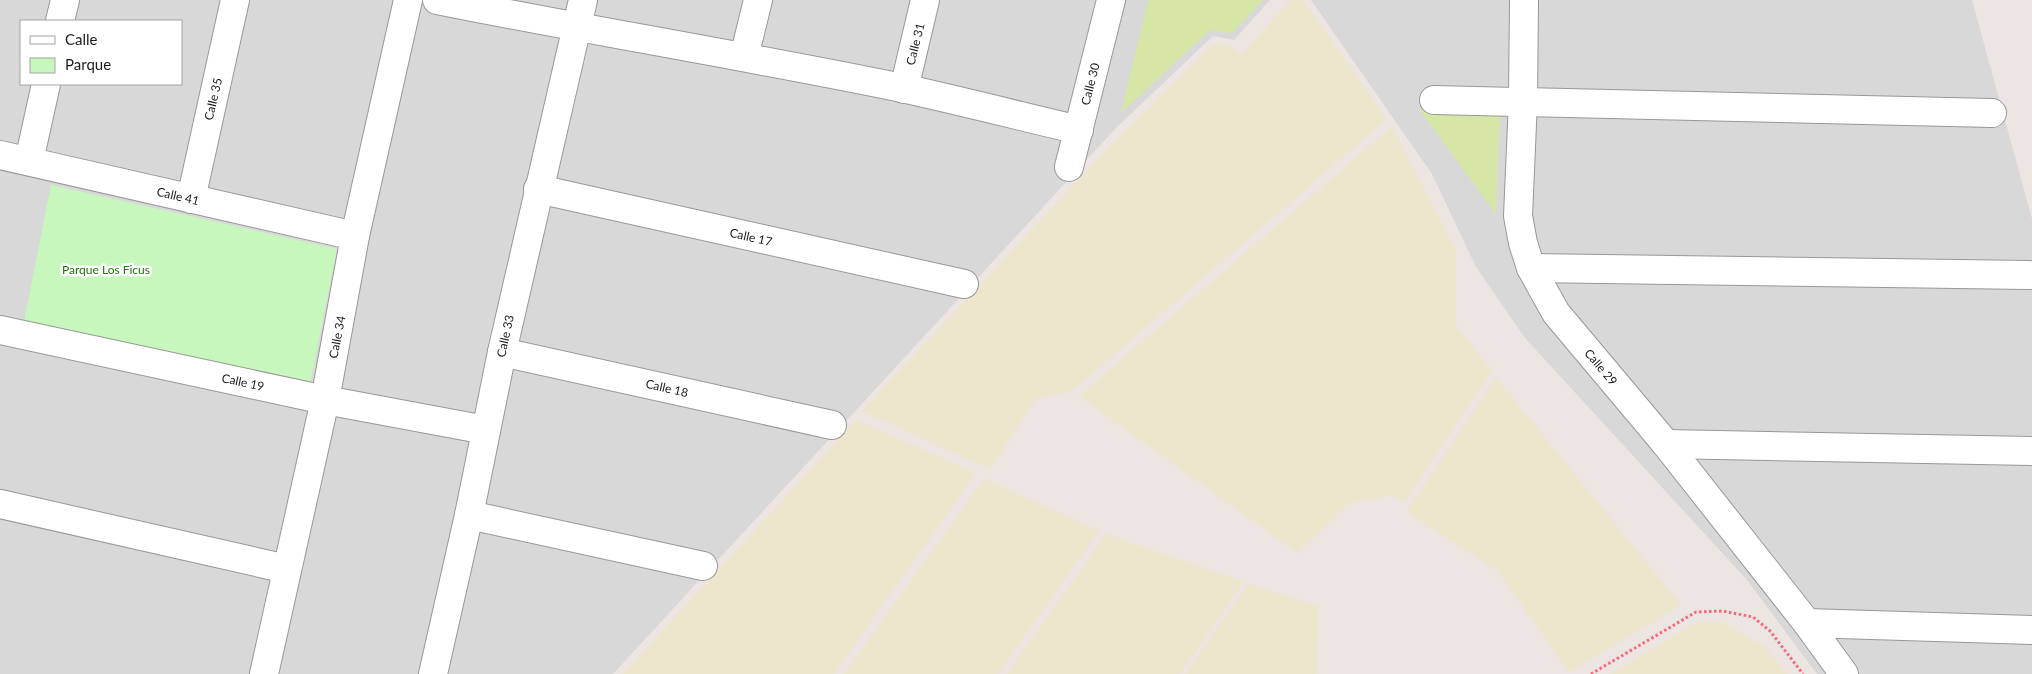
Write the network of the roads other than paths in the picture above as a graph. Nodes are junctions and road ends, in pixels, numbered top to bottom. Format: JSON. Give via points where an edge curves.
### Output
{"nodes":[{"id":1,"x":65,"y":0,"type":"edge"},
{"id":2,"x":235,"y":0,"type":"edge"},
{"id":3,"x":408,"y":0,"type":"edge"},
{"id":4,"x":436,"y":0,"type":"edge"},
{"id":5,"x":583,"y":0,"type":"edge"},
{"id":6,"x":758,"y":0,"type":"edge"},
{"id":7,"x":925,"y":0,"type":"edge"},
{"id":8,"x":1111,"y":0,"type":"edge"},
{"id":9,"x":1524,"y":0,"type":"edge"},
{"id":10,"x":60,"y":20,"type":"edge"},
{"id":11,"x":577,"y":28,"type":"junction"},
{"id":12,"x":744,"y":57,"type":"junction"},
{"id":13,"x":46,"y":85,"type":"edge"},
{"id":14,"x":904,"y":89,"type":"junction"},
{"id":15,"x":1434,"y":100,"type":"dead end"},
{"id":16,"x":1523,"y":101,"type":"junction"},
{"id":17,"x":1992,"y":113,"type":"dead end"},
{"id":18,"x":1079,"y":130,"type":"junction"},
{"id":19,"x":0,"y":155,"type":"edge"},
{"id":20,"x":29,"y":162,"type":"junction"},
{"id":21,"x":1069,"y":167,"type":"dead end"},
{"id":22,"x":538,"y":189,"type":"junction"},
{"id":23,"x":191,"y":199,"type":"junction"},
{"id":24,"x":355,"y":236,"type":"junction"},
{"id":25,"x":1531,"y":268,"type":"junction"},
{"id":26,"x":2029,"y":275,"type":"dead end"},
{"id":27,"x":964,"y":284,"type":"dead end"},
{"id":28,"x":0,"y":330,"type":"edge"},
{"id":29,"x":502,"y":352,"type":"junction"},
{"id":30,"x":325,"y":400,"type":"junction"},
{"id":31,"x":832,"y":425,"type":"dead end"},
{"id":32,"x":486,"y":430,"type":"junction"},
{"id":33,"x":1666,"y":444,"type":"junction"},
{"id":34,"x":2032,"y":451,"type":"edge"},
{"id":35,"x":0,"y":504,"type":"edge"},
{"id":36,"x":469,"y":515,"type":"junction"},
{"id":37,"x":703,"y":566,"type":"dead end"},
{"id":38,"x":287,"y":570,"type":"junction"},
{"id":39,"x":1807,"y":623,"type":"junction"},
{"id":40,"x":2032,"y":630,"type":"edge"},
{"id":41,"x":264,"y":674,"type":"edge"},
{"id":42,"x":433,"y":674,"type":"edge"},
{"id":43,"x":1844,"y":674,"type":"edge"}],
"edges":[{"from":1,"to":10,"type":"street"},
{"from":2,"to":23,"type":"street","name":"Calle 35"},
{"from":3,"to":24,"type":"street","name":"Calle 34"},
{"from":4,"to":11,"type":"street"},
{"from":5,"to":11,"type":"street","name":"Calle 33"},
{"from":6,"to":12,"type":"street"},
{"from":7,"to":14,"type":"street","name":"Calle 31"},
{"from":8,"to":18,"type":"street","name":"Calle 30"},
{"from":9,"to":16,"type":"street","name":"Calle 29"},
{"from":11,"to":12,"type":"street"},
{"from":11,"to":22,"type":"street","name":"Calle 33"},
{"from":12,"to":14,"type":"street"},
{"from":13,"to":20,"type":"street"},
{"from":14,"to":18,"type":"street"},
{"from":15,"to":16,"type":"street"},
{"from":16,"to":17,"type":"street"},
{"from":16,"to":25,"type":"street","name":"Calle 29","via":[[1518,216]]},
{"from":18,"to":21,"type":"street","name":"Calle 30"},
{"from":19,"to":20,"type":"street","name":"Calle 41"},
{"from":20,"to":23,"type":"street","name":"Calle 41"},
{"from":22,"to":27,"type":"street","name":"Calle 17"},
{"from":22,"to":29,"type":"street","name":"Calle 33"},
{"from":23,"to":24,"type":"street","name":"Calle 41"},
{"from":24,"to":30,"type":"street","name":"Calle 34"},
{"from":25,"to":26,"type":"street"},
{"from":25,"to":33,"type":"street","name":"Calle 29","via":[[1556,312]]},
{"from":28,"to":30,"type":"street","name":"Calle 19"},
{"from":29,"to":31,"type":"street","name":"Calle 18"},
{"from":29,"to":32,"type":"street","name":"Calle 33"},
{"from":30,"to":32,"type":"street","name":"Calle 19"},
{"from":30,"to":38,"type":"street","name":"Calle 34"},
{"from":32,"to":36,"type":"street","name":"Calle 33"},
{"from":33,"to":34,"type":"street"},
{"from":33,"to":39,"type":"street","name":"Calle 29"},
{"from":35,"to":38,"type":"street"},
{"from":36,"to":37,"type":"street"},
{"from":36,"to":42,"type":"street","name":"Calle 33"},
{"from":38,"to":41,"type":"street","name":"Calle 34"},
{"from":39,"to":40,"type":"street"},
{"from":39,"to":43,"type":"street","name":"Calle 29"}]}
